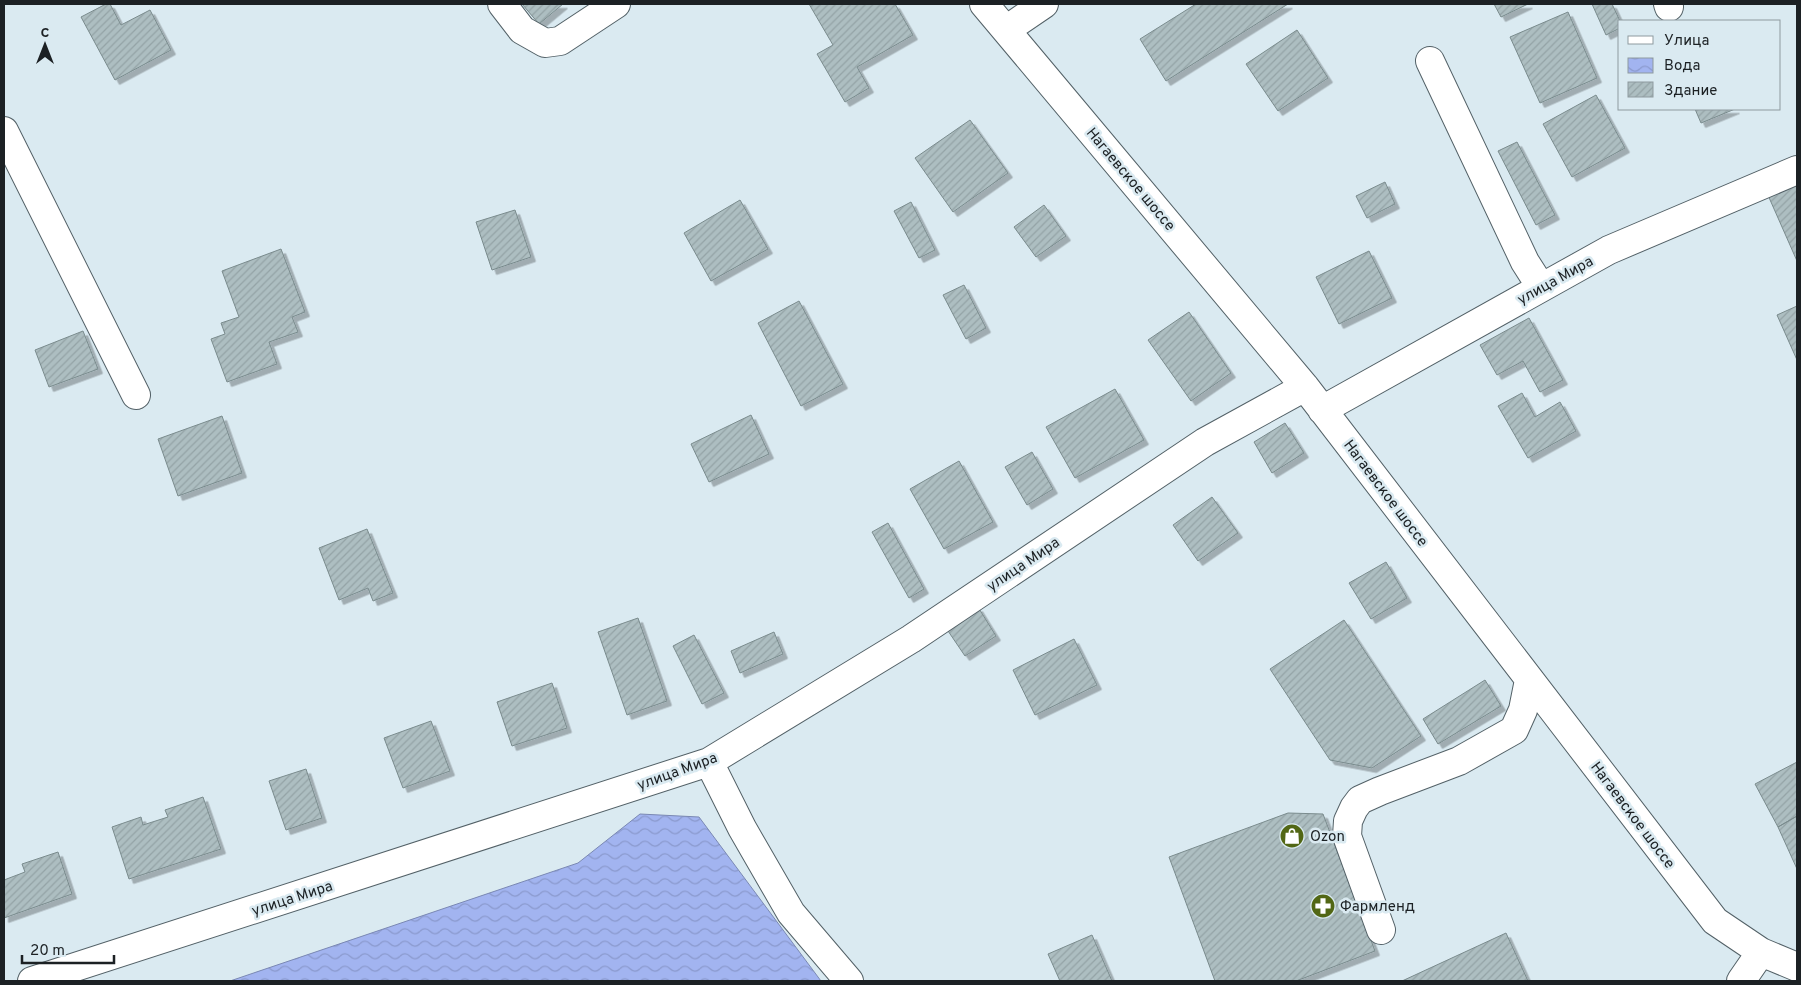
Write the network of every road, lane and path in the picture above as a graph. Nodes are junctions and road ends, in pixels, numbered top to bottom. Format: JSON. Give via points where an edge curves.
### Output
{"nodes":[{"id":1,"x":502,"y":4,"type":"edge"},
{"id":2,"x":616,"y":4,"type":"edge"},
{"id":3,"x":984,"y":4,"type":"edge"},
{"id":4,"x":1044,"y":4,"type":"edge"},
{"id":5,"x":1006,"y":30,"type":"junction"},
{"id":6,"x":1430,"y":61,"type":"dead end"},
{"id":7,"x":4,"y":131,"type":"edge"},
{"id":8,"x":1797,"y":170,"type":"edge"},
{"id":9,"x":1540,"y":287,"type":"junction"},
{"id":10,"x":1305,"y":387,"type":"junction"},
{"id":11,"x":136,"y":395,"type":"dead end"},
{"id":12,"x":1322,"y":410,"type":"junction"},
{"id":13,"x":1529,"y":680,"type":"junction"},
{"id":14,"x":709,"y":762,"type":"junction"},
{"id":15,"x":1381,"y":930,"type":"dead end"},
{"id":16,"x":1761,"y":952,"type":"junction"},
{"id":17,"x":1797,"y":967,"type":"edge"},
{"id":18,"x":32,"y":981,"type":"edge"},
{"id":19,"x":849,"y":981,"type":"edge"},
{"id":20,"x":1741,"y":981,"type":"edge"}],
"edges":[{"from":1,"to":2,"type":"street","via":[[522,30],[545,42],[560,42]]},
{"from":3,"to":5,"type":"street","name":"Нагаевское шоссе"},
{"from":4,"to":5,"type":"street"},
{"from":5,"to":10,"type":"street","name":"Нагаевское шоссе"},
{"from":6,"to":9,"type":"street","via":[[1525,262]]},
{"from":7,"to":11,"type":"street"},
{"from":8,"to":9,"type":"street","name":"улица Мира","via":[[1608,250]]},
{"from":9,"to":12,"type":"street","name":"улица Мира"},
{"from":10,"to":12,"type":"street","name":"Нагаевское шоссе"},
{"from":10,"to":14,"type":"street","name":"улица Мира","via":[[1205,442],[911,639]]},
{"from":12,"to":13,"type":"street","name":"Нагаевское шоссе"},
{"from":13,"to":15,"type":"street","via":[[1523,710],[1514,730],[1459,761],[1360,800],[1354,808],[1348,821],[1347,836]]},
{"from":13,"to":16,"type":"street","name":"Нагаевское шоссе","via":[[1715,921]]},
{"from":14,"to":18,"type":"street","name":"улица Мира"},
{"from":14,"to":19,"type":"street","via":[[791,913]]},
{"from":16,"to":17,"type":"street","name":"Нагаевское шоссе"},
{"from":16,"to":20,"type":"street"}]}
